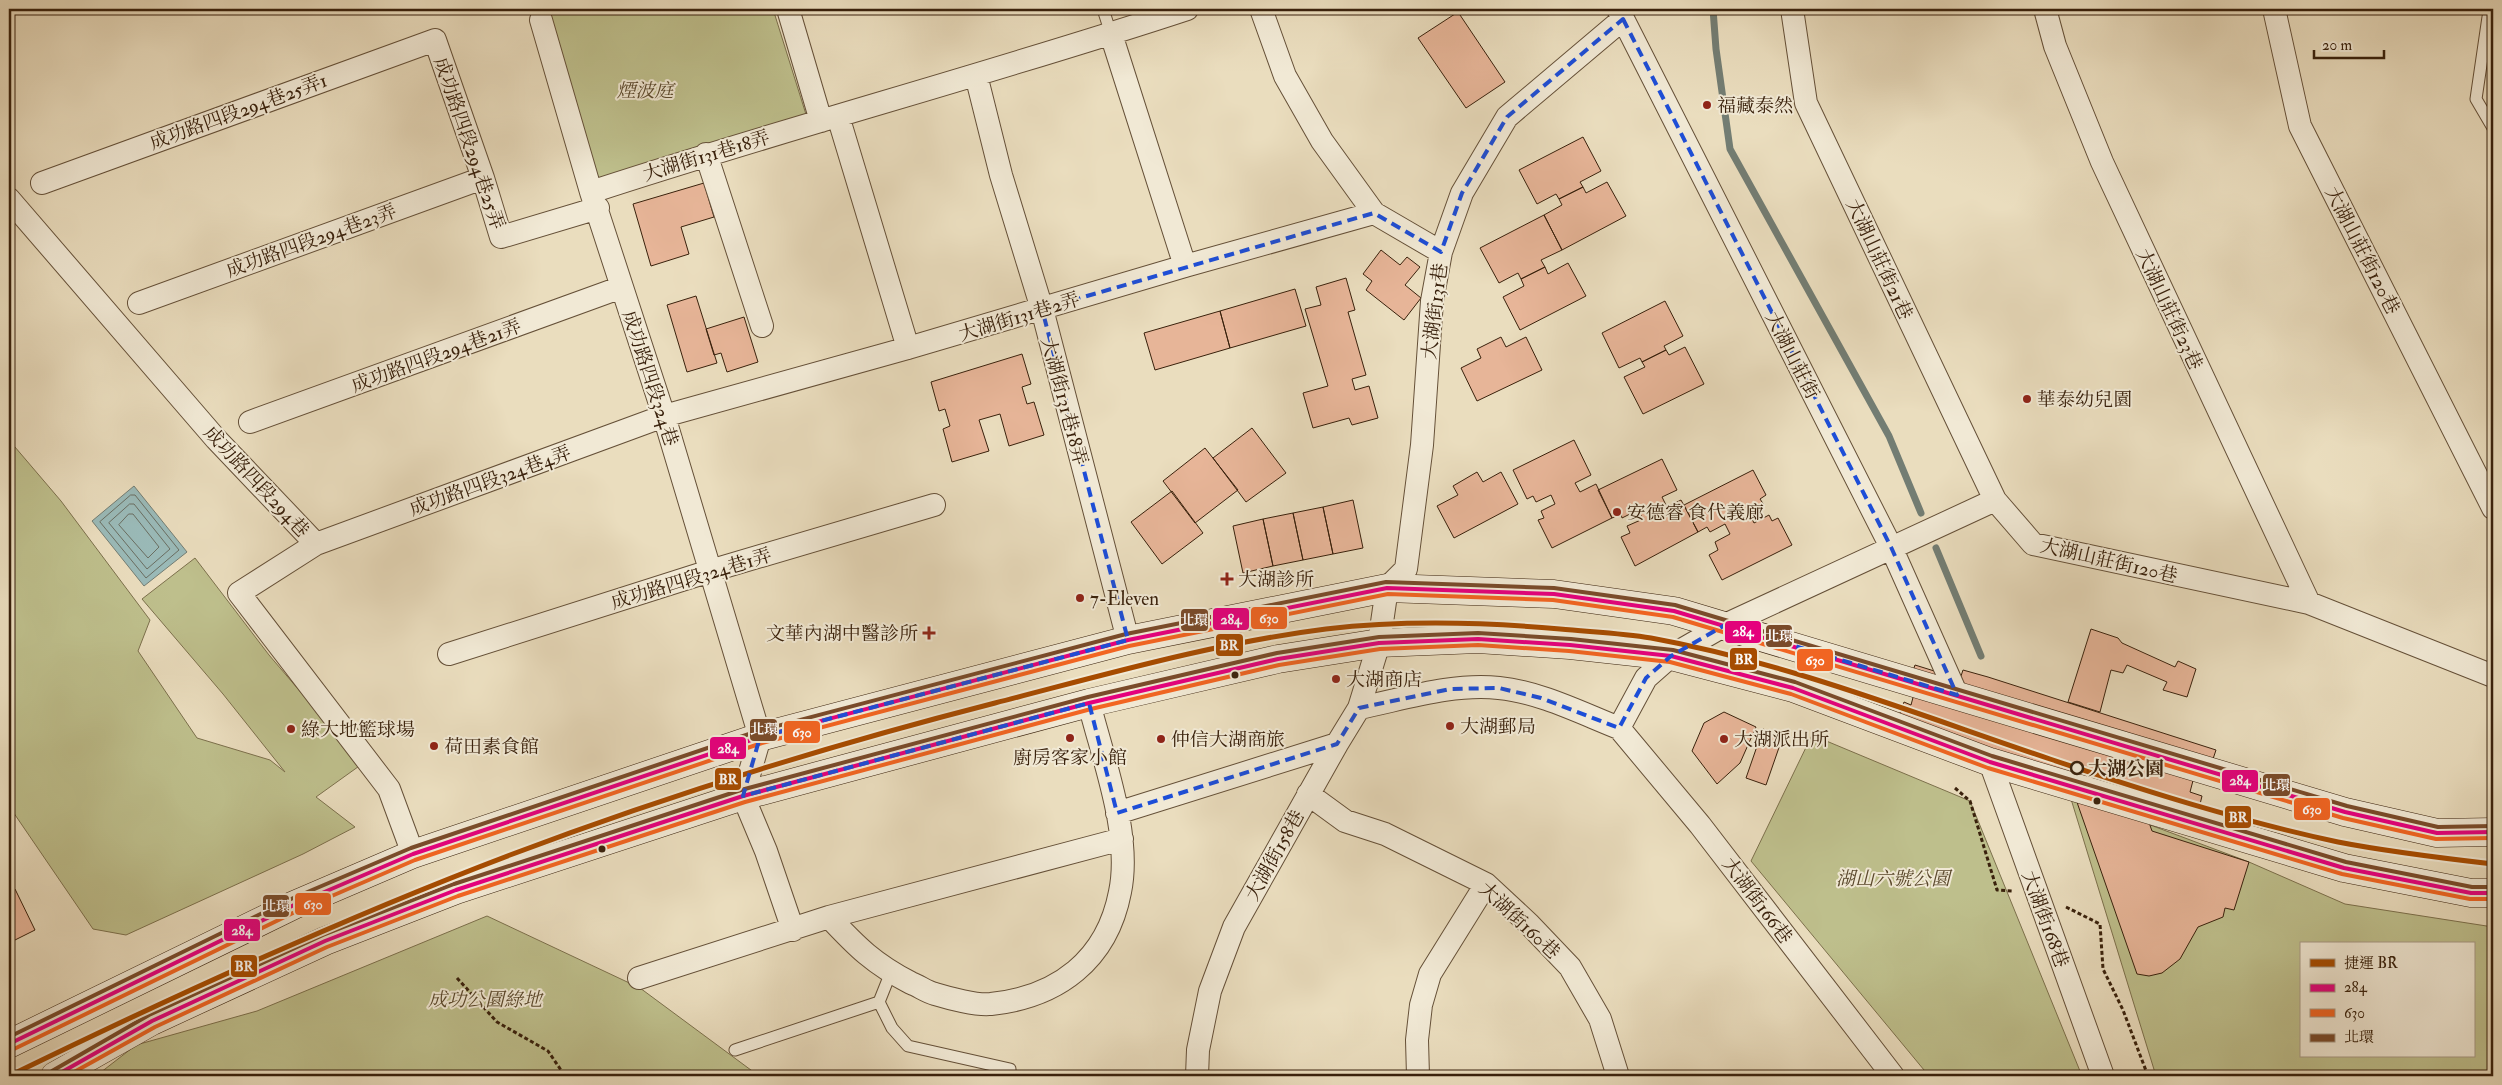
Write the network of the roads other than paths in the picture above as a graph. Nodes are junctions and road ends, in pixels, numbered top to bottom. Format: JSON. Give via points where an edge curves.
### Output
{"nodes":[{"id":1,"x":788,"y":9,"type":"edge"},
{"id":2,"x":1103,"y":9,"type":"edge"},
{"id":3,"x":1188,"y":9,"type":"edge"},
{"id":4,"x":1261,"y":9,"type":"edge"},
{"id":5,"x":1792,"y":9,"type":"edge"},
{"id":6,"x":2045,"y":9,"type":"edge"},
{"id":7,"x":2274,"y":9,"type":"edge"},
{"id":8,"x":2493,"y":9,"type":"edge"},
{"id":9,"x":1621,"y":14,"type":"edge"},
{"id":10,"x":541,"y":20,"type":"dead end"},
{"id":11,"x":1110,"y":34,"type":"junction"},
{"id":12,"x":435,"y":40,"type":"joint"},
{"id":13,"x":976,"y":75,"type":"junction"},
{"id":14,"x":829,"y":119,"type":"junction"},
{"id":15,"x":2493,"y":128,"type":"edge"},
{"id":16,"x":706,"y":154,"type":"junction"},
{"id":17,"x":483,"y":178,"type":"junction"},
{"id":18,"x":42,"y":183,"type":"dead end"},
{"id":19,"x":9,"y":200,"type":"edge"},
{"id":20,"x":595,"y":200,"type":"junction"},
{"id":21,"x":1374,"y":213,"type":"junction"},
{"id":22,"x":1441,"y":252,"type":"junction"},
{"id":23,"x":1185,"y":266,"type":"junction"},
{"id":24,"x":622,"y":287,"type":"junction"},
{"id":25,"x":139,"y":303,"type":"dead end"},
{"id":26,"x":1042,"y":309,"type":"junction"},
{"id":27,"x":762,"y":326,"type":"dead end"},
{"id":28,"x":908,"y":348,"type":"junction"},
{"id":29,"x":664,"y":416,"type":"junction"},
{"id":30,"x":250,"y":422,"type":"dead end"},
{"id":31,"x":1995,"y":500,"type":"junction"},
{"id":32,"x":934,"y":505,"type":"dead end"},
{"id":33,"x":2493,"y":508,"type":"edge"},
{"id":34,"x":316,"y":544,"type":"junction"},
{"id":35,"x":1891,"y":548,"type":"junction"},
{"id":36,"x":710,"y":571,"type":"junction"},
{"id":37,"x":1387,"y":588,"type":"junction"},
{"id":38,"x":2309,"y":603,"type":"junction"},
{"id":39,"x":1725,"y":624,"type":"junction"},
{"id":40,"x":1128,"y":640,"type":"junction"},
{"id":41,"x":1378,"y":644,"type":"junction"},
{"id":42,"x":449,"y":654,"type":"dead end"},
{"id":43,"x":1671,"y":656,"type":"junction"},
{"id":44,"x":2493,"y":676,"type":"edge"},
{"id":45,"x":1957,"y":695,"type":"junction"},
{"id":46,"x":1089,"y":703,"type":"junction"},
{"id":47,"x":1359,"y":708,"type":"junction"},
{"id":48,"x":1619,"y":728,"type":"junction"},
{"id":49,"x":760,"y":737,"type":"junction"},
{"id":50,"x":1337,"y":744,"type":"junction"},
{"id":51,"x":1990,"y":762,"type":"junction"},
{"id":52,"x":1308,"y":794,"type":"junction"},
{"id":53,"x":743,"y":796,"type":"junction"},
{"id":54,"x":1117,"y":813,"type":"junction"},
{"id":55,"x":2493,"y":832,"type":"edge"},
{"id":56,"x":1122,"y":839,"type":"junction"},
{"id":57,"x":413,"y":854,"type":"junction"},
{"id":58,"x":1486,"y":884,"type":"junction"},
{"id":59,"x":2493,"y":893,"type":"edge"},
{"id":60,"x":829,"y":917,"type":"junction"},
{"id":61,"x":792,"y":930,"type":"junction"},
{"id":62,"x":891,"y":972,"type":"junction"},
{"id":63,"x":639,"y":978,"type":"dead end"},
{"id":64,"x":879,"y":1002,"type":"junction"},
{"id":65,"x":9,"y":1044,"type":"edge"},
{"id":66,"x":735,"y":1050,"type":"dead end"},
{"id":67,"x":55,"y":1076,"type":"edge"},
{"id":68,"x":1010,"y":1076,"type":"edge"},
{"id":69,"x":1197,"y":1076,"type":"edge"},
{"id":70,"x":1418,"y":1076,"type":"edge"},
{"id":71,"x":1618,"y":1076,"type":"edge"},
{"id":72,"x":1893,"y":1076,"type":"edge"},
{"id":73,"x":2103,"y":1076,"type":"edge"}],
"edges":[{"from":1,"to":14,"type":"street"},
{"from":2,"to":11,"type":"lane"},
{"from":3,"to":11,"type":"street","name":"大湖街131巷18弄"},
{"from":4,"to":21,"type":"street","name":"大湖街131巷","via":[[1285,76],[1322,141]]},
{"from":5,"to":31,"type":"street","name":"大湖山莊街21巷","via":[[1806,103]]},
{"from":6,"to":38,"type":"street","name":"大湖山莊街23巷","via":[[2055,46],[2102,162]]},
{"from":7,"to":33,"type":"street","name":"大湖山莊街120巷","via":[[2300,126]]},
{"from":8,"to":15,"type":"lane","via":[[2488,18],[2476,99]]},
{"from":9,"to":22,"type":"street","name":"大湖山莊街","via":[[1507,117],[1462,193]]},
{"from":9,"to":35,"type":"street","name":"大湖山莊街"},
{"from":10,"to":20,"type":"street","name":"成功路四段324巷"},
{"from":11,"to":13,"type":"street","name":"大湖街131巷18弄"},
{"from":11,"to":23,"type":"street"},
{"from":12,"to":17,"type":"street","name":"成功路四段294巷25弄"},
{"from":12,"to":18,"type":"street","name":"成功路四段294巷25弄1"},
{"from":13,"to":14,"type":"street","name":"大湖街131巷18弄"},
{"from":13,"to":26,"type":"street","name":"大湖街131巷18弄","via":[[1001,175]]},
{"from":14,"to":16,"type":"street","name":"大湖街131巷18弄"},
{"from":14,"to":28,"type":"street"},
{"from":16,"to":20,"type":"street","name":"大湖街131巷18弄"},
{"from":16,"to":27,"type":"street"},
{"from":17,"to":20,"type":"street","name":"成功路四段294巷25弄","via":[[501,236]]},
{"from":17,"to":25,"type":"street","name":"成功路四段294巷23弄"},
{"from":19,"to":34,"type":"street","name":"成功路四段294巷","via":[[216,439]]},
{"from":20,"to":24,"type":"street","name":"成功路四段324巷"},
{"from":21,"to":22,"type":"street","name":"大湖街131巷"},
{"from":21,"to":23,"type":"street","name":"大湖街131巷2弄"},
{"from":22,"to":37,"type":"street","name":"大湖街131巷","via":[[1432,301],[1422,445],[1406,569]]},
{"from":23,"to":26,"type":"street","name":"大湖街131巷2弄"},
{"from":24,"to":29,"type":"street","name":"成功路四段324巷"},
{"from":24,"to":30,"type":"street","name":"成功路四段294巷21弄"},
{"from":26,"to":28,"type":"street","name":"大湖街131巷2弄"},
{"from":26,"to":40,"type":"street","name":"大湖街131巷18弄"},
{"from":28,"to":29,"type":"street","name":"大湖街131巷2弄"},
{"from":29,"to":34,"type":"street","name":"成功路四段324巷4弄"},
{"from":29,"to":36,"type":"street","name":"成功路四段324巷"},
{"from":31,"to":35,"type":"street"},
{"from":31,"to":38,"type":"street","name":"大湖山莊街120巷","via":[[2033,544]]},
{"from":32,"to":36,"type":"street","name":"成功路四段324巷1弄"},
{"from":34,"to":57,"type":"street","name":"成功路四段294巷","via":[[239,593],[389,789]]},
{"from":35,"to":39,"type":"street"},
{"from":35,"to":45,"type":"street","name":"大湖山莊街"},
{"from":36,"to":42,"type":"street","name":"成功路四段324巷1弄"},
{"from":36,"to":49,"type":"street","name":"成功路四段324巷"},
{"from":37,"to":39,"type":"main road","via":[[1554,594],[1674,611]]},
{"from":37,"to":40,"type":"main road"},
{"from":37,"to":41,"type":"street"},
{"from":38,"to":44,"type":"street","name":"大湖山莊街120巷"},
{"from":39,"to":43,"type":"street"},
{"from":39,"to":45,"type":"main road"},
{"from":40,"to":49,"type":"main road"},
{"from":41,"to":43,"type":"main road","via":[[1478,639]]},
{"from":41,"to":46,"type":"main road","via":[[1278,659]]},
{"from":41,"to":47,"type":"street","name":"大湖街158巷"},
{"from":43,"to":48,"type":"street","via":[[1646,678]]},
{"from":43,"to":51,"type":"main road","via":[[1793,688]]},
{"from":45,"to":55,"type":"main road","via":[[2345,812],[2437,833]]},
{"from":46,"to":53,"type":"main road"},
{"from":46,"to":54,"type":"street"},
{"from":47,"to":48,"type":"street","via":[[1450,689],[1499,688],[1541,698]]},
{"from":47,"to":50,"type":"street","name":"大湖街158巷"},
{"from":48,"to":72,"type":"street","name":"大湖街166巷","via":[[1700,825]]},
{"from":49,"to":53,"type":"street"},
{"from":49,"to":57,"type":"main road"},
{"from":50,"to":52,"type":"street","name":"大湖街158巷"},
{"from":50,"to":54,"type":"street"},
{"from":51,"to":59,"type":"main road","via":[[2344,868],[2471,893]]},
{"from":51,"to":73,"type":"street","name":"大湖街168巷"},
{"from":52,"to":58,"type":"street","name":"大湖街160巷","via":[[1345,821],[1385,834]]},
{"from":52,"to":69,"type":"street","name":"大湖街158巷","via":[[1234,927],[1210,992],[1198,1050]]},
{"from":53,"to":61,"type":"street","via":[[766,851]]},
{"from":53,"to":67,"type":"main road","via":[[456,890],[325,941],[152,1021]]},
{"from":54,"to":56,"type":"street"},
{"from":56,"to":60,"type":"street"},
{"from":56,"to":62,"type":"street","via":[[1121,891],[1108,933],[1091,958],[1044,993],[989,1005],[934,994]]},
{"from":57,"to":65,"type":"main road","via":[[294,904]]},
{"from":58,"to":70,"type":"street","via":[[1430,974],[1416,1040]]},
{"from":58,"to":71,"type":"street","name":"大湖街160巷","via":[[1570,967],[1600,1019]]},
{"from":60,"to":61,"type":"street"},
{"from":60,"to":62,"type":"street","via":[[866,955]]},
{"from":61,"to":63,"type":"street"},
{"from":62,"to":64,"type":"lane"},
{"from":64,"to":66,"type":"lane"},
{"from":64,"to":68,"type":"lane","via":[[892,1028],[908,1046],[1010,1070]]}]}
